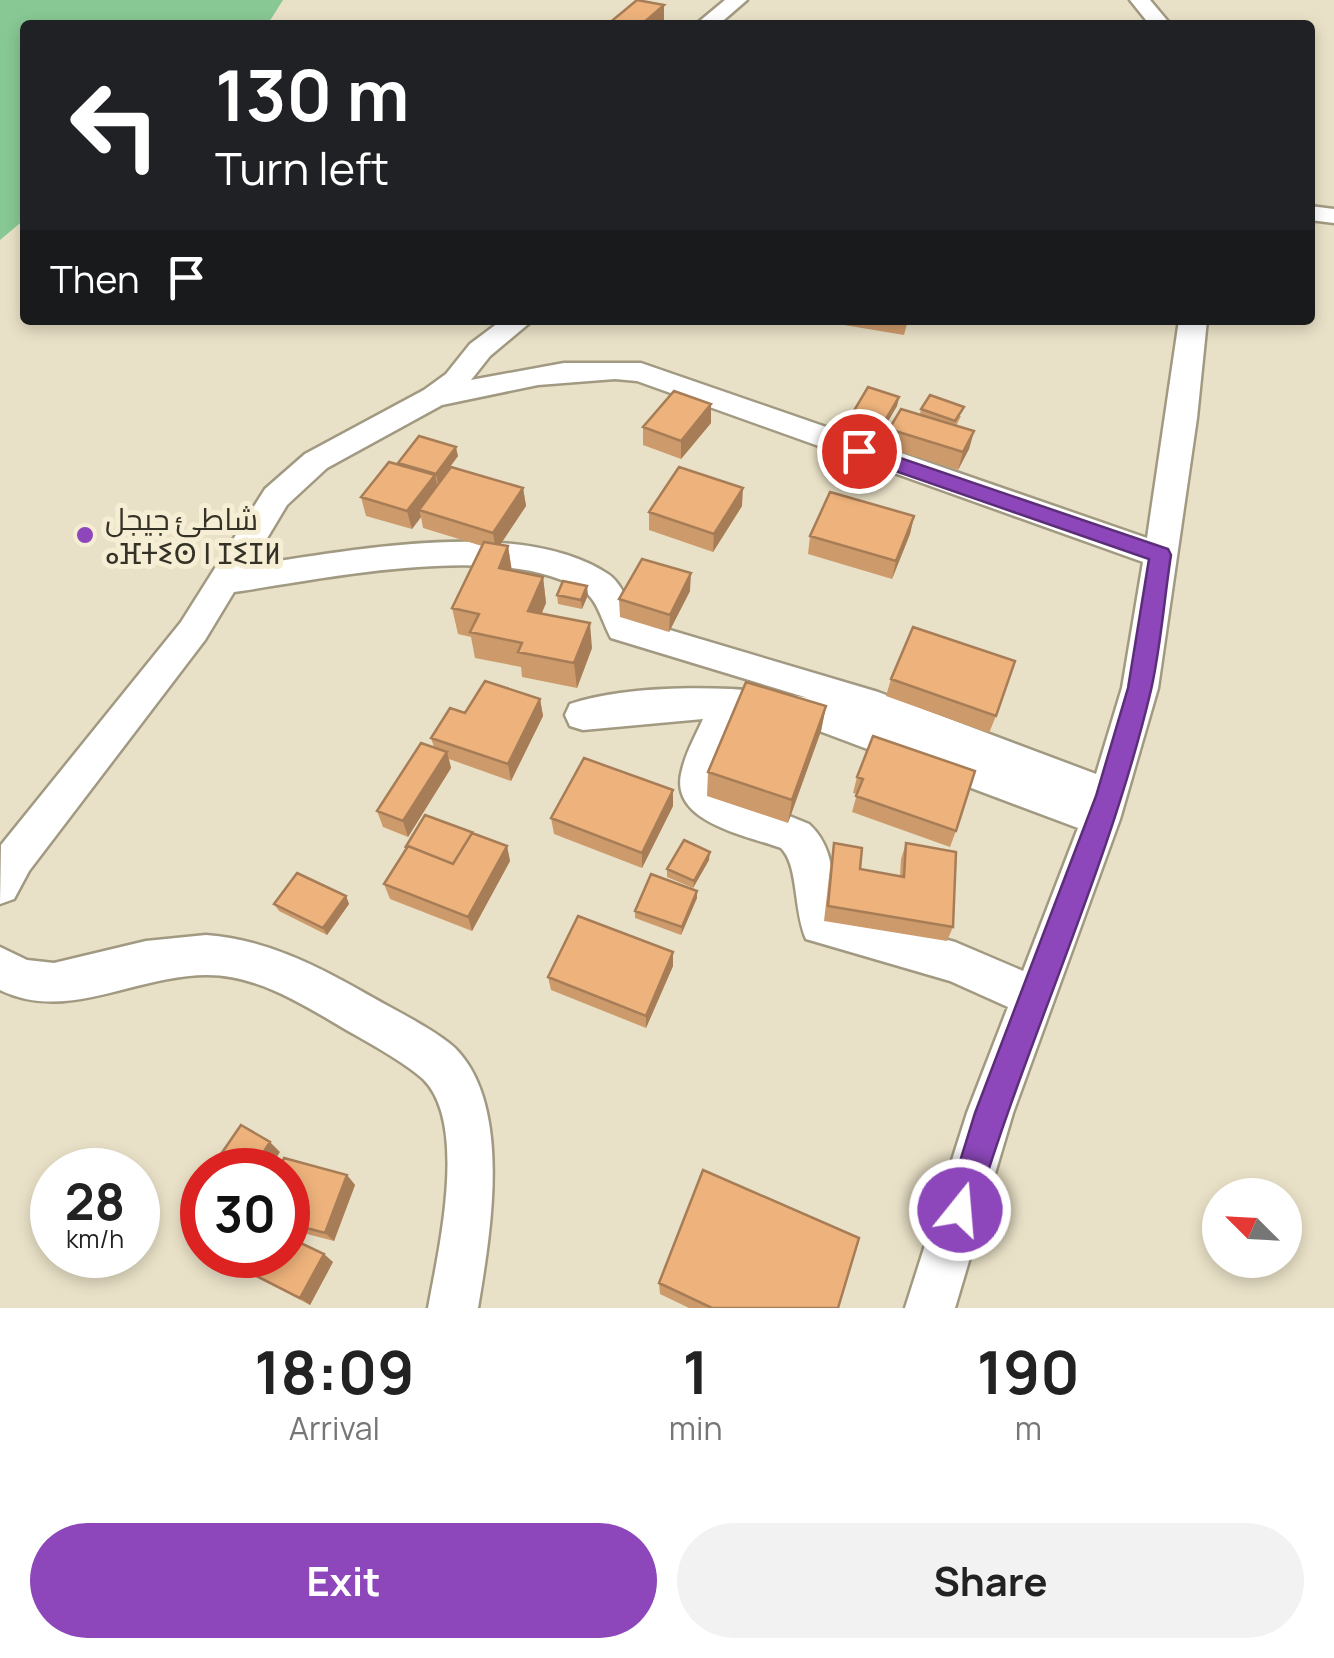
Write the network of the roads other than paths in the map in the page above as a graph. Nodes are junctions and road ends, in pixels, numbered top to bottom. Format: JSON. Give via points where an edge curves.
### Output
{"nodes":[{"id":1,"x":737,"y":0,"type":"edge"},
{"id":2,"x":1140,"y":0,"type":"edge"},
{"id":3,"x":712,"y":20,"type":"edge"},
{"id":4,"x":1157,"y":20,"type":"edge"},
{"id":5,"x":512,"y":325,"type":"edge"},
{"id":6,"x":1191,"y":325,"type":"edge"},
{"id":7,"x":434,"y":397,"type":"junction"},
{"id":8,"x":1160,"y":555,"type":"junction"},
{"id":9,"x":225,"y":581,"type":"junction"},
{"id":10,"x":728,"y":702,"type":"junction"},
{"id":11,"x":583,"y":715,"type":"dead end"},
{"id":12,"x":1105,"y":808,"type":"junction"},
{"id":13,"x":0,"y":886,"type":"edge"},
{"id":14,"x":0,"y":967,"type":"edge"},
{"id":15,"x":1034,"y":997,"type":"junction"},
{"id":16,"x":453,"y":1308,"type":"edge"},
{"id":17,"x":930,"y":1308,"type":"edge"}],
"edges":[{"from":1,"to":3,"type":"street"},
{"from":2,"to":4,"type":"street"},
{"from":5,"to":7,"type":"street"},
{"from":6,"to":8,"type":"street"},
{"from":7,"to":8,"type":"street","via":[[575,371],[640,372]]},
{"from":7,"to":9,"type":"street","via":[[316,461],[276,497]]},
{"from":8,"to":12,"type":"street","via":[[1140,688]]},
{"from":9,"to":12,"type":"street","via":[[448,555],[552,562],[600,584],[623,629],[906,716]]},
{"from":9,"to":13,"type":"street"},
{"from":10,"to":11,"type":"street"},
{"from":10,"to":12,"type":"street","via":[[817,715]]},
{"from":10,"to":15,"type":"street","via":[[699,773],[702,798],[806,844],[821,925],[956,962]]},
{"from":12,"to":15,"type":"street"},
{"from":14,"to":16,"type":"street","via":[[49,983],[91,980],[143,961],[213,954],[279,970],[438,1064],[457,1086],[466,1132],[469,1208]]},
{"from":15,"to":17,"type":"street"}]}
